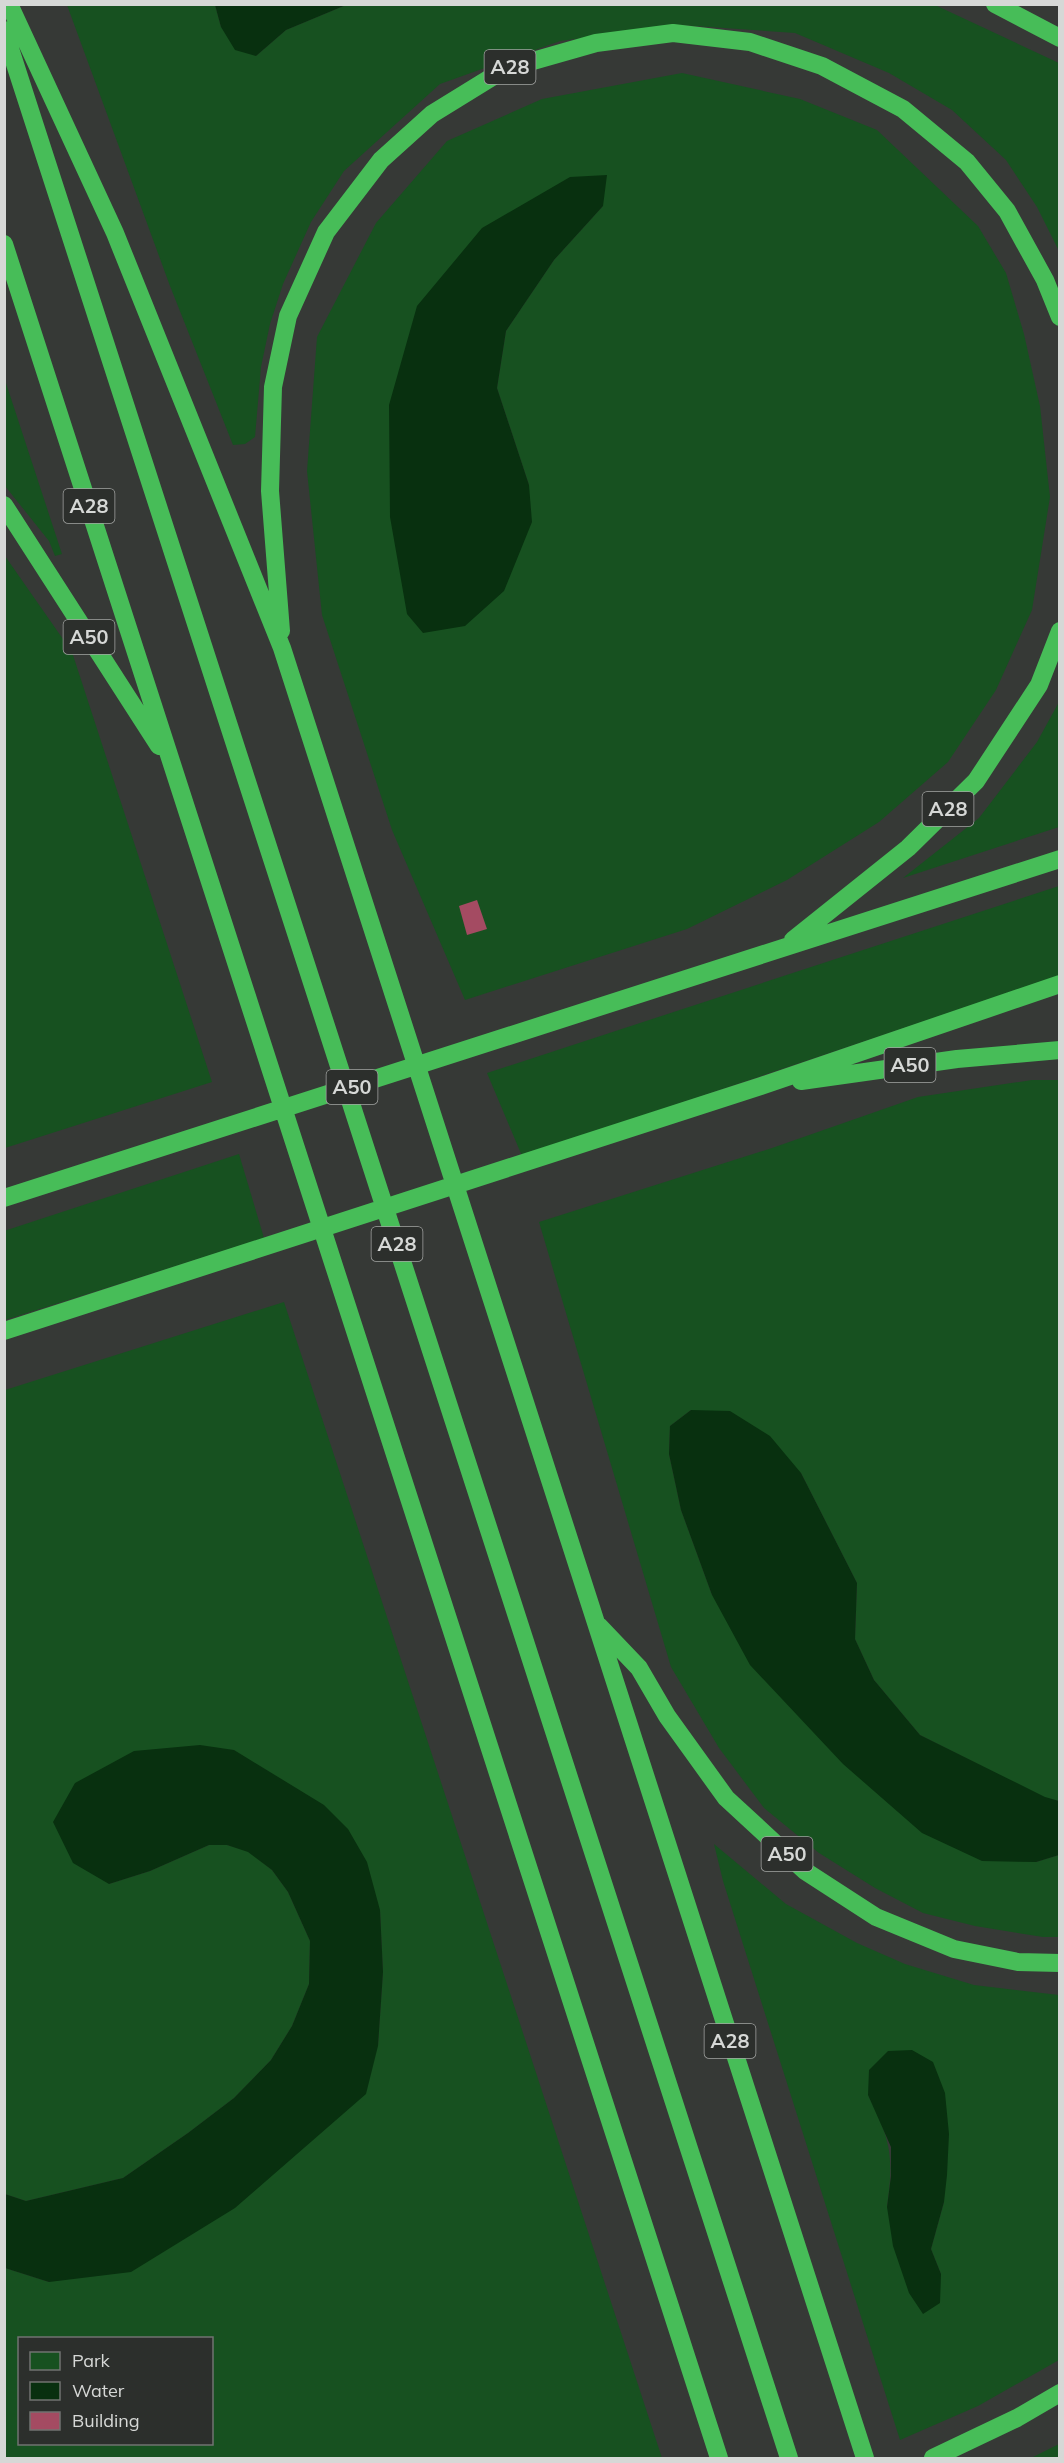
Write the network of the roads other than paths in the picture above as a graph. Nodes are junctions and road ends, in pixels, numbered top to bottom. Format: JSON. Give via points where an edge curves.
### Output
{"nodes":[{"id":1,"x":9,"y":4,"type":"edge"},
{"id":2,"x":996,"y":4,"type":"edge"},
{"id":3,"x":4,"y":30,"type":"edge"},
{"id":4,"x":1059,"y":38,"type":"edge"},
{"id":5,"x":4,"y":244,"type":"edge"},
{"id":6,"x":1059,"y":317,"type":"edge"},
{"id":7,"x":4,"y":505,"type":"edge"},
{"id":8,"x":1059,"y":631,"type":"edge"},
{"id":9,"x":282,"y":648,"type":"junction"},
{"id":10,"x":173,"y":769,"type":"junction"},
{"id":11,"x":1059,"y":859,"type":"edge"},
{"id":12,"x":786,"y":946,"type":"junction"},
{"id":13,"x":1059,"y":984,"type":"edge"},
{"id":14,"x":1059,"y":1050,"type":"edge"},
{"id":15,"x":761,"y":1086,"type":"junction"},
{"id":16,"x":4,"y":1198,"type":"edge"},
{"id":17,"x":4,"y":1331,"type":"edge"},
{"id":18,"x":596,"y":1623,"type":"junction"},
{"id":19,"x":1059,"y":1963,"type":"edge"},
{"id":20,"x":1059,"y":2393,"type":"edge"},
{"id":21,"x":719,"y":2458,"type":"edge"},
{"id":22,"x":789,"y":2458,"type":"edge"},
{"id":23,"x":865,"y":2458,"type":"edge"},
{"id":24,"x":933,"y":2458,"type":"edge"}],
"edges":[{"from":1,"to":9,"type":"highway","number":"A28","via":[[115,233]]},
{"from":2,"to":4,"type":"highway"},
{"from":3,"to":22,"type":"highway","number":"A28"},
{"from":5,"to":10,"type":"highway","number":"A28"},
{"from":6,"to":9,"type":"highway","number":"A28","via":[[1045,280],[1007,211],[967,162],[903,109],[822,66],[750,42],[673,33],[596,43],[505,69],[432,114],[381,159],[326,232],[288,316],[273,387],[270,491]]},
{"from":7,"to":10,"type":"highway","number":"A50"},
{"from":8,"to":12,"type":"highway","number":"A28","via":[[1039,685],[976,781],[908,848]]},
{"from":9,"to":18,"type":"highway","number":"A28"},
{"from":10,"to":21,"type":"highway","number":"A28"},
{"from":11,"to":12,"type":"highway","number":"A50"},
{"from":12,"to":16,"type":"highway","number":"A50"},
{"from":13,"to":15,"type":"highway","number":"A50"},
{"from":14,"to":15,"type":"highway","number":"A50","via":[[957,1059]]},
{"from":15,"to":17,"type":"highway","number":"A50"},
{"from":18,"to":19,"type":"highway","number":"A50","via":[[639,1668],[667,1716],[726,1798],[805,1871],[876,1917],[954,1949],[1018,1962]]},
{"from":18,"to":23,"type":"highway","number":"A28"},
{"from":20,"to":24,"type":"highway"}]}
